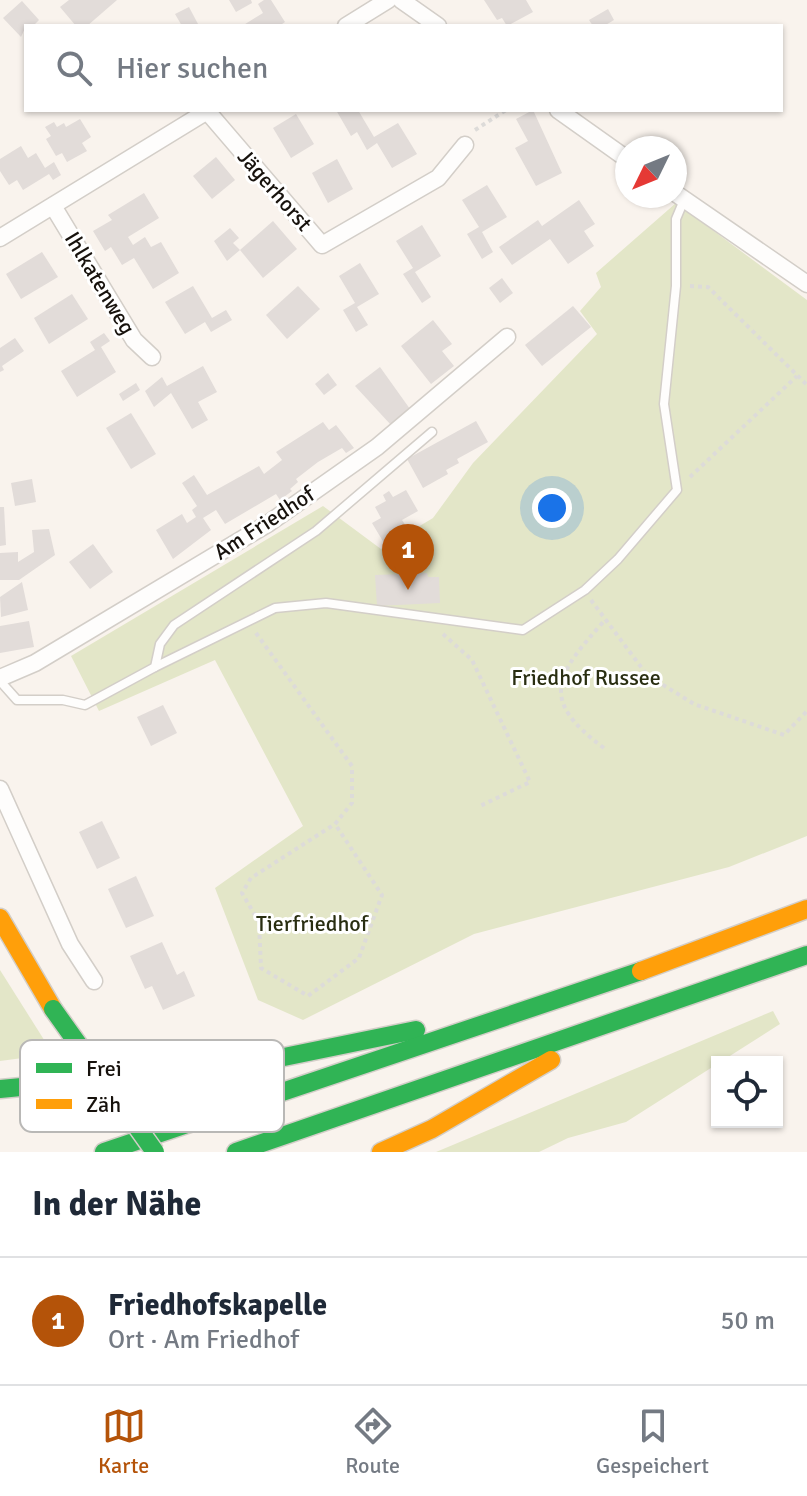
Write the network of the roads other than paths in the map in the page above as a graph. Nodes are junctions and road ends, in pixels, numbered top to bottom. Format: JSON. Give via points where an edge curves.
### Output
{"nodes":[{"id":1,"x":388,"y":0,"type":"edge"},
{"id":2,"x":401,"y":0,"type":"edge"},
{"id":3,"x":349,"y":24,"type":"edge"},
{"id":4,"x":435,"y":24,"type":"edge"},
{"id":5,"x":205,"y":112,"type":"edge"},
{"id":6,"x":210,"y":112,"type":"edge"},
{"id":7,"x":561,"y":112,"type":"edge"},
{"id":8,"x":465,"y":145,"type":"road end"},
{"id":9,"x":615,"y":150,"type":"edge"},
{"id":10,"x":687,"y":202,"type":"edge"},
{"id":11,"x":53,"y":206,"type":"junction"},
{"id":12,"x":677,"y":208,"type":"edge"},
{"id":13,"x":0,"y":238,"type":"edge"},
{"id":14,"x":807,"y":284,"type":"edge"},
{"id":15,"x":507,"y":337,"type":"dead end"},
{"id":16,"x":152,"y":357,"type":"dead end"},
{"id":17,"x":432,"y":432,"type":"dead end"},
{"id":18,"x":155,"y":667,"type":"junction"},
{"id":19,"x":0,"y":679,"type":"edge"},
{"id":20,"x":0,"y":789,"type":"edge"},
{"id":21,"x":807,"y":909,"type":"edge"},
{"id":22,"x":0,"y":918,"type":"edge"},
{"id":23,"x":807,"y":955,"type":"edge"},
{"id":24,"x":94,"y":981,"type":"dead end"},
{"id":25,"x":601,"y":986,"type":"junction"},
{"id":26,"x":616,"y":1023,"type":"junction"},
{"id":27,"x":75,"y":1040,"type":"edge"},
{"id":28,"x":284,"y":1059,"type":"edge"},
{"id":29,"x":20,"y":1087,"type":"edge"},
{"id":30,"x":0,"y":1089,"type":"edge"},
{"id":31,"x":284,"y":1092,"type":"edge"},
{"id":32,"x":141,"y":1132,"type":"edge"},
{"id":33,"x":164,"y":1132,"type":"edge"},
{"id":34,"x":104,"y":1152,"type":"edge"},
{"id":35,"x":155,"y":1152,"type":"edge"},
{"id":36,"x":236,"y":1152,"type":"edge"},
{"id":37,"x":381,"y":1152,"type":"edge"}],
"edges":[{"from":1,"to":3,"type":"street"},
{"from":2,"to":4,"type":"street"},
{"from":5,"to":11,"type":"street","name":"Ihlkatenweg"},
{"from":6,"to":8,"type":"street","name":"Jägerhorst","via":[[322,245],[438,178]]},
{"from":7,"to":9,"type":"street"},
{"from":10,"to":14,"type":"street"},
{"from":11,"to":13,"type":"street","name":"Ihlkatenweg"},
{"from":11,"to":16,"type":"street","name":"Ihlkatenweg","via":[[134,340]]},
{"from":12,"to":18,"type":"lane","via":[[664,404],[677,490],[585,590],[523,630],[326,603],[275,608]]},
{"from":15,"to":19,"type":"street","name":"Am Friedhof","via":[[377,447],[269,523]]},
{"from":17,"to":18,"type":"lane","via":[[316,531],[174,625],[160,644]]},
{"from":18,"to":19,"type":"lane","via":[[85,705],[17,700]]},
{"from":20,"to":24,"type":"street","via":[[70,944]]},
{"from":21,"to":25,"type":"main road"},
{"from":22,"to":27,"type":"main road","bridge":true},
{"from":23,"to":26,"type":"main road"},
{"from":25,"to":28,"type":"main road"},
{"from":25,"to":31,"type":"main road"},
{"from":26,"to":36,"type":"main road"},
{"from":26,"to":37,"type":"main road","via":[[432,1129]]},
{"from":29,"to":30,"type":"main road"},
{"from":32,"to":35,"type":"main road","bridge":true},
{"from":33,"to":34,"type":"main road"}]}
